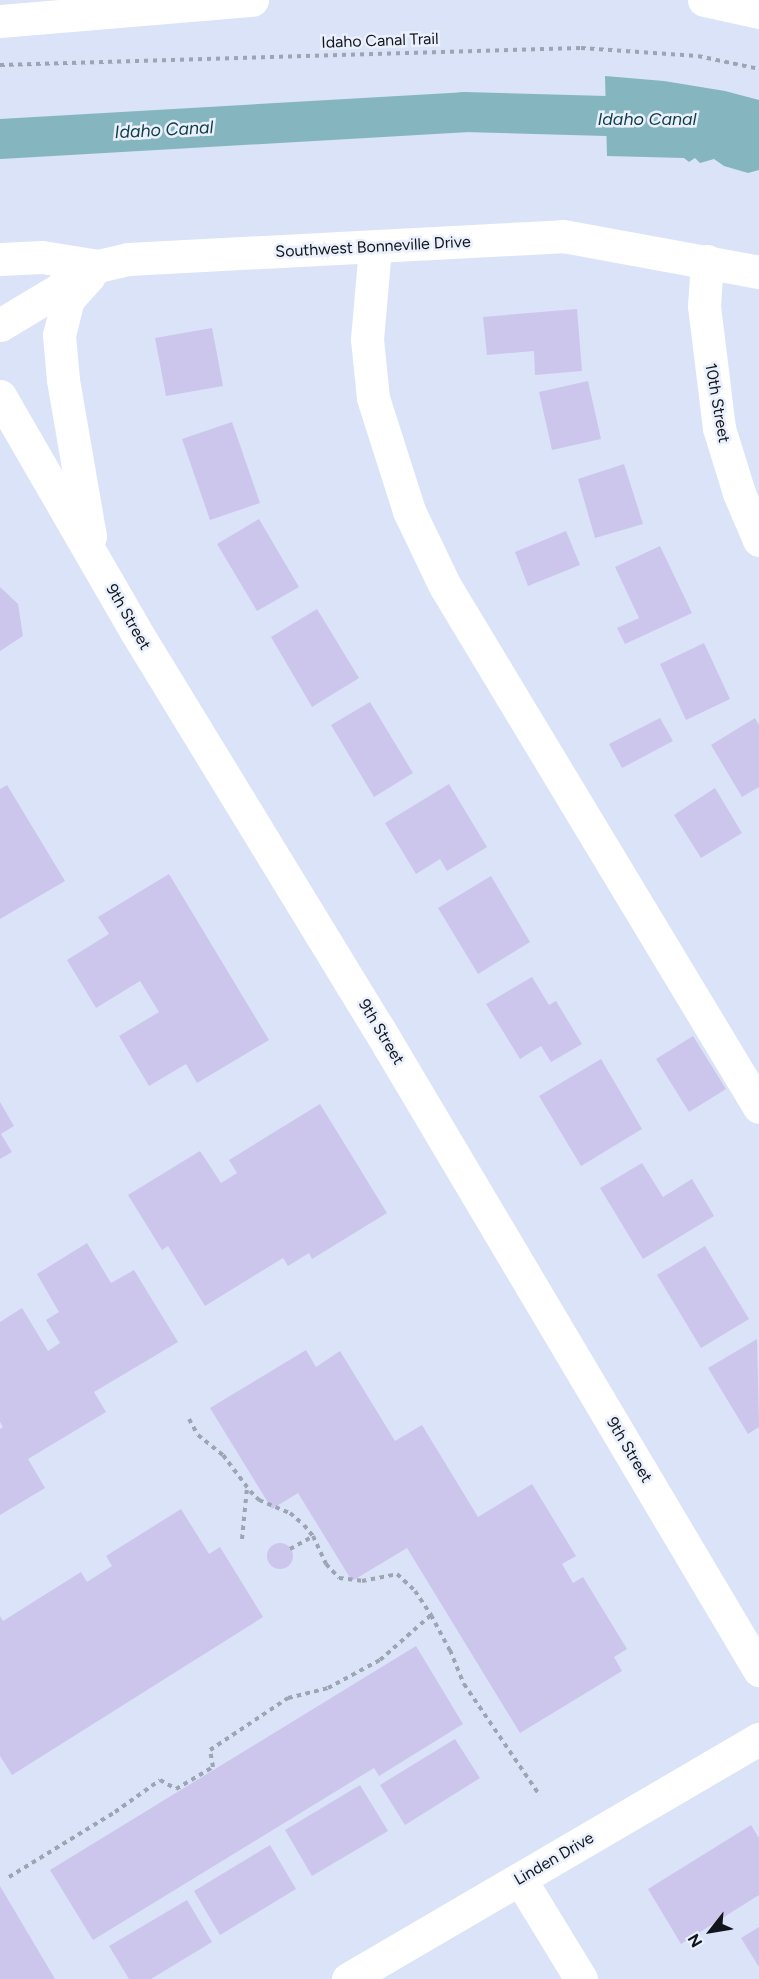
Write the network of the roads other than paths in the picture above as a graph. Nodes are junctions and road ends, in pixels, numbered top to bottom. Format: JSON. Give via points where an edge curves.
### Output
{"nodes":[{"id":1,"x":252,"y":0,"type":"edge"},
{"id":2,"x":704,"y":0,"type":"edge"},
{"id":3,"x":759,"y":12,"type":"edge"},
{"id":4,"x":0,"y":21,"type":"edge"},
{"id":5,"x":375,"y":248,"type":"junction"},
{"id":6,"x":0,"y":259,"type":"edge"},
{"id":7,"x":707,"y":261,"type":"junction"},
{"id":8,"x":98,"y":266,"type":"junction"},
{"id":9,"x":759,"y":272,"type":"edge"},
{"id":10,"x":0,"y":325,"type":"edge"},
{"id":11,"x":0,"y":396,"type":"edge"},
{"id":12,"x":759,"y":540,"type":"edge"},
{"id":13,"x":93,"y":556,"type":"junction"},
{"id":14,"x":759,"y":1107,"type":"edge"},
{"id":15,"x":759,"y":1670,"type":"edge"},
{"id":16,"x":759,"y":1739,"type":"edge"},
{"id":17,"x":520,"y":1879,"type":"junction"},
{"id":18,"x":348,"y":1979,"type":"edge"},
{"id":19,"x":581,"y":1979,"type":"edge"}],
"edges":[{"from":1,"to":4,"type":"street"},
{"from":2,"to":3,"type":"street"},
{"from":5,"to":7,"type":"street","name":"Southwest Bonneville Drive","via":[[563,236]]},
{"from":5,"to":8,"type":"street","name":"Southwest Bonneville Drive","via":[[128,259]]},
{"from":5,"to":14,"type":"street","via":[[367,339],[373,399],[409,511],[446,586]]},
{"from":6,"to":8,"type":"street","via":[[42,257]]},
{"from":7,"to":9,"type":"street","name":"Southwest Bonneville Drive"},
{"from":7,"to":12,"type":"street","name":"10th Street","via":[[704,306],[719,428],[739,493]]},
{"from":8,"to":10,"type":"street","name":"Southwest Bonneville Drive"},
{"from":8,"to":13,"type":"street","via":[[68,299],[59,335]]},
{"from":11,"to":13,"type":"street","name":"9th Street"},
{"from":13,"to":15,"type":"street","name":"9th Street"},
{"from":16,"to":17,"type":"street","name":"Linden Drive"},
{"from":17,"to":18,"type":"street","name":"Linden Drive"},
{"from":17,"to":19,"type":"street"}]}
